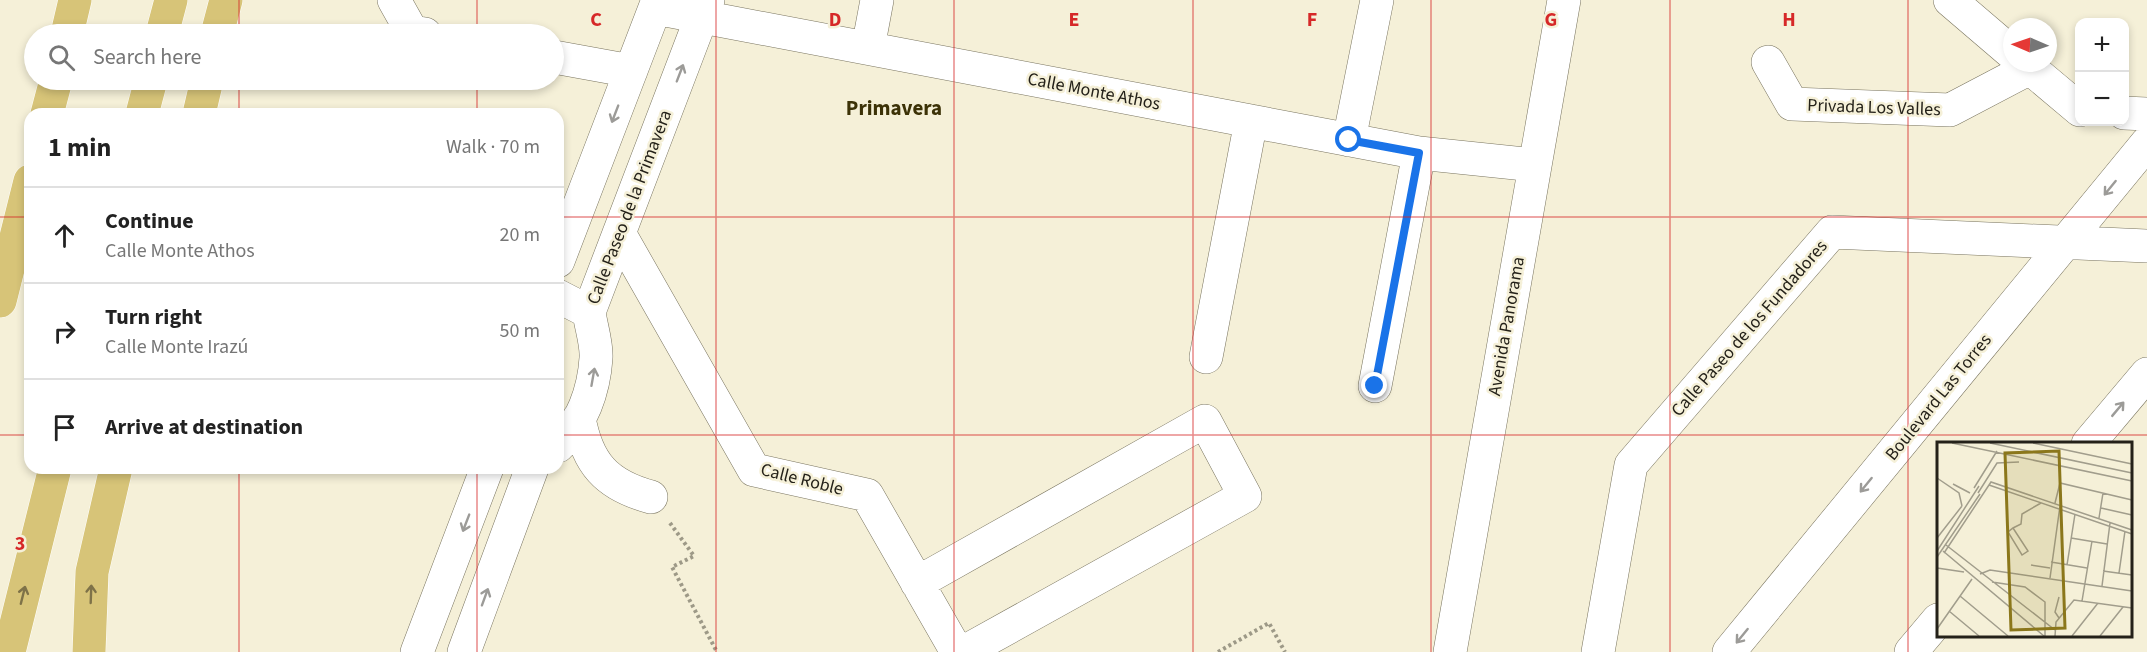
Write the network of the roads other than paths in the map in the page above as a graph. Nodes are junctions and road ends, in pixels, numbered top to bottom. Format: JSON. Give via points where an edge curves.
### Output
{"nodes":[{"id":1,"x":75,"y":0,"type":"edge"},
{"id":2,"x":171,"y":0,"type":"edge"},
{"id":3,"x":226,"y":0,"type":"edge"},
{"id":4,"x":877,"y":0,"type":"edge"},
{"id":5,"x":1377,"y":0,"type":"edge"},
{"id":6,"x":1564,"y":0,"type":"edge"},
{"id":7,"x":1950,"y":0,"type":"edge"},
{"id":8,"x":656,"y":4,"type":"edge"},
{"id":9,"x":705,"y":8,"type":"edge"},
{"id":10,"x":69,"y":24,"type":"edge"},
{"id":11,"x":165,"y":24,"type":"edge"},
{"id":12,"x":220,"y":24,"type":"edge"},
{"id":13,"x":2003,"y":45,"type":"edge"},
{"id":14,"x":868,"y":48,"type":"junction"},
{"id":15,"x":564,"y":59,"type":"edge"},
{"id":16,"x":1768,"y":62,"type":"dead end"},
{"id":17,"x":631,"y":71,"type":"junction"},
{"id":18,"x":2006,"y":72,"type":"edge"},
{"id":19,"x":2035,"y":72,"type":"edge"},
{"id":20,"x":53,"y":90,"type":"edge"},
{"id":21,"x":148,"y":90,"type":"edge"},
{"id":22,"x":205,"y":90,"type":"edge"},
{"id":23,"x":2075,"y":107,"type":"edge"},
{"id":24,"x":49,"y":108,"type":"edge"},
{"id":25,"x":144,"y":108,"type":"edge"},
{"id":26,"x":200,"y":108,"type":"edge"},
{"id":27,"x":2129,"y":113,"type":"edge"},
{"id":28,"x":2147,"y":114,"type":"edge"},
{"id":29,"x":1251,"y":121,"type":"junction"},
{"id":30,"x":1349,"y":140,"type":"junction"},
{"id":31,"x":2147,"y":143,"type":"edge"},
{"id":32,"x":1419,"y":153,"type":"junction"},
{"id":33,"x":1534,"y":165,"type":"junction"},
{"id":34,"x":24,"y":205,"type":"edge"},
{"id":35,"x":619,"y":233,"type":"junction"},
{"id":36,"x":2066,"y":242,"type":"junction"},
{"id":37,"x":564,"y":245,"type":"edge"},
{"id":38,"x":2147,"y":246,"type":"edge"},
{"id":39,"x":564,"y":299,"type":"edge"},
{"id":40,"x":0,"y":301,"type":"edge"},
{"id":41,"x":589,"y":312,"type":"junction"},
{"id":42,"x":1206,"y":357,"type":"dead end"},
{"id":43,"x":2147,"y":375,"type":"edge"},
{"id":44,"x":1375,"y":386,"type":"dead end"},
{"id":45,"x":579,"y":418,"type":"junction"},
{"id":46,"x":564,"y":441,"type":"edge"},
{"id":47,"x":2090,"y":442,"type":"edge"},
{"id":48,"x":54,"y":474,"type":"edge"},
{"id":49,"x":115,"y":474,"type":"edge"},
{"id":50,"x":485,"y":474,"type":"edge"},
{"id":51,"x":530,"y":474,"type":"edge"},
{"id":52,"x":651,"y":497,"type":"road end"},
{"id":53,"x":917,"y":583,"type":"junction"},
{"id":54,"x":1937,"y":621,"type":"edge"},
{"id":55,"x":9,"y":652,"type":"edge"},
{"id":56,"x":89,"y":652,"type":"edge"},
{"id":57,"x":417,"y":652,"type":"edge"},
{"id":58,"x":464,"y":652,"type":"edge"},
{"id":59,"x":957,"y":652,"type":"edge"},
{"id":60,"x":964,"y":652,"type":"edge"},
{"id":61,"x":1450,"y":652,"type":"edge"},
{"id":62,"x":1598,"y":652,"type":"edge"},
{"id":63,"x":1729,"y":652,"type":"edge"},
{"id":64,"x":1911,"y":652,"type":"edge"}],
"edges":[{"from":1,"to":10,"type":"highway"},
{"from":2,"to":11,"type":"highway"},
{"from":3,"to":12,"type":"highway"},
{"from":4,"to":14,"type":"street"},
{"from":5,"to":30,"type":"street"},
{"from":6,"to":33,"type":"street","name":"Avenida Panorama"},
{"from":7,"to":13,"type":"street"},
{"from":8,"to":9,"type":"street","name":"Calle Monte Athos"},
{"from":8,"to":17,"type":"street"},
{"from":9,"to":14,"type":"street","name":"Calle Monte Athos"},
{"from":35,"to":9,"type":"street","name":"Calle Paseo de la Primavera","one_way":true},
{"from":14,"to":29,"type":"street","name":"Calle Monte Athos"},
{"from":15,"to":17,"type":"street"},
{"from":16,"to":18,"type":"street","name":"Privada Los Valles","via":[[1792,104],[1950,110]]},
{"from":17,"to":37,"type":"street","one_way":true},
{"from":19,"to":23,"type":"street"},
{"from":20,"to":24,"type":"highway"},
{"from":21,"to":25,"type":"highway"},
{"from":22,"to":26,"type":"highway"},
{"from":27,"to":28,"type":"street"},
{"from":29,"to":30,"type":"street","name":"Calle Monte Athos"},
{"from":29,"to":42,"type":"street"},
{"from":30,"to":32,"type":"street","name":"Calle Monte Athos"},
{"from":31,"to":36,"type":"street","name":"Boulevard Las Torres","one_way":true},
{"from":32,"to":33,"type":"street","name":"Calle Monte Athos"},
{"from":32,"to":44,"type":"street"},
{"from":33,"to":61,"type":"street","name":"Avenida Panorama"},
{"from":34,"to":40,"type":"highway"},
{"from":35,"to":41,"type":"street","name":"Calle Paseo de la Primavera"},
{"from":35,"to":53,"type":"street","name":"Calle Roble","via":[[754,470],[867,495]]},
{"from":36,"to":38,"type":"street","name":"Calle Paseo de los Fundadores"},
{"from":36,"to":62,"type":"street","name":"Calle Paseo de los Fundadores","via":[[1832,231],[1631,465]]},
{"from":36,"to":63,"type":"street","name":"Boulevard Las Torres","one_way":true},
{"from":39,"to":41,"type":"street"},
{"from":45,"to":41,"type":"street","name":"Calle Paseo de la Primavera","one_way":true,"via":[[589,400],[596,357]]},
{"from":47,"to":43,"type":"street","one_way":true},
{"from":45,"to":46,"type":"street","name":"Calle Paseo de la Primavera"},
{"from":45,"to":52,"type":"street","via":[[583,441],[593,462],[628,491]]},
{"from":55,"to":48,"type":"highway","one_way":true},
{"from":56,"to":49,"type":"highway","one_way":true,"via":[[92,572]]},
{"from":50,"to":57,"type":"street","one_way":true},
{"from":58,"to":51,"type":"street","one_way":true},
{"from":53,"to":59,"type":"street","name":"Calle Roble"},
{"from":53,"to":60,"type":"street","via":[[1205,421],[1245,496]]},
{"from":54,"to":64,"type":"street"}]}
